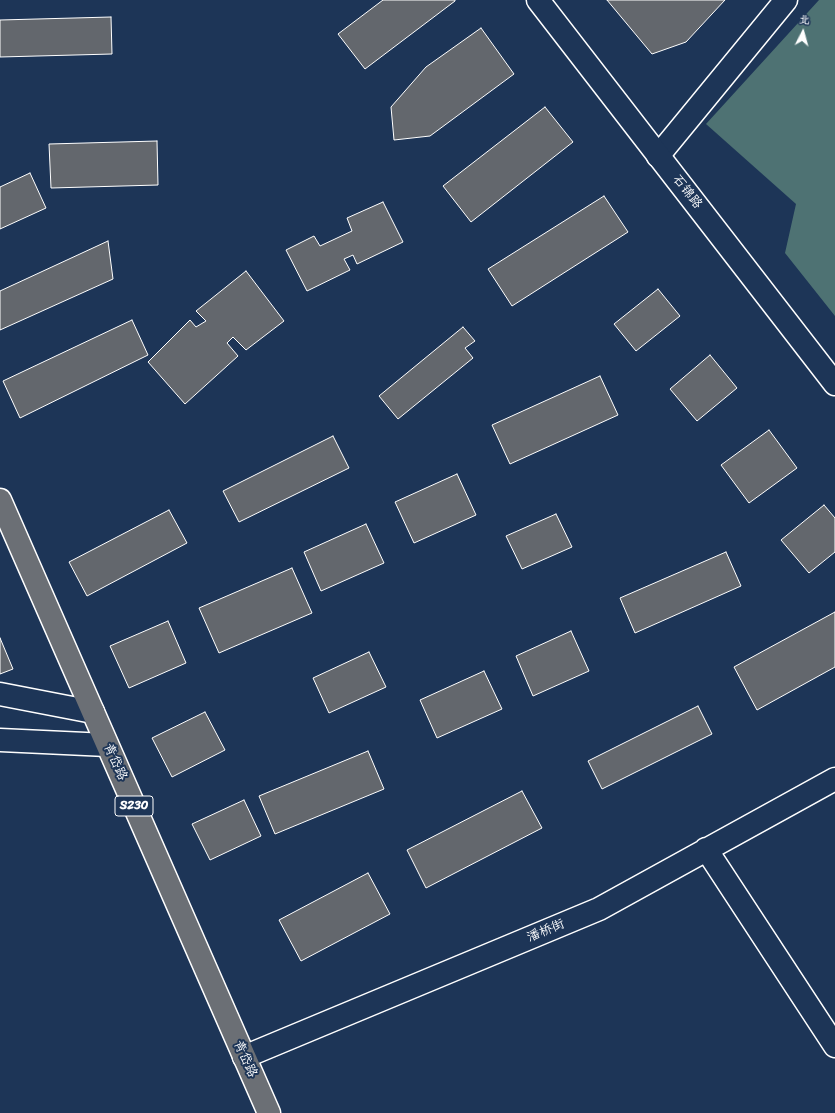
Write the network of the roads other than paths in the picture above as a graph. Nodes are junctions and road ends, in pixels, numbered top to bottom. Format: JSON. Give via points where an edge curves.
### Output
{"nodes":[{"id":1,"x":538,"y":0,"type":"edge"},
{"id":2,"x":786,"y":0,"type":"edge"},
{"id":3,"x":658,"y":156,"type":"junction"},
{"id":4,"x":835,"y":384,"type":"edge"},
{"id":5,"x":0,"y":500,"type":"edge"},
{"id":6,"x":0,"y":694,"type":"edge"},
{"id":7,"x":93,"y":712,"type":"junction"},
{"id":8,"x":0,"y":740,"type":"edge"},
{"id":9,"x":107,"y":745,"type":"junction"},
{"id":10,"x":835,"y":779,"type":"edge"},
{"id":11,"x":706,"y":849,"type":"junction"},
{"id":12,"x":835,"y":1046,"type":"edge"},
{"id":13,"x":244,"y":1058,"type":"junction"},
{"id":14,"x":269,"y":1113,"type":"edge"}],
"edges":[{"from":1,"to":3,"type":"street","name":"石锦路"},
{"from":2,"to":3,"type":"street"},
{"from":3,"to":4,"type":"street","name":"石锦路"},
{"from":5,"to":7,"type":"main road","name":"青岱路","number":"S230"},
{"from":6,"to":7,"type":"street"},
{"from":7,"to":9,"type":"main road","name":"青岱路","number":"S230"},
{"from":8,"to":9,"type":"street"},
{"from":9,"to":13,"type":"main road","name":"青岱路","number":"S230"},
{"from":10,"to":11,"type":"street","name":"潘桥街"},
{"from":11,"to":12,"type":"street"},
{"from":11,"to":13,"type":"street","name":"潘桥街","via":[[599,909]]},
{"from":13,"to":14,"type":"main road","name":"青岱路","number":"S230"}]}
